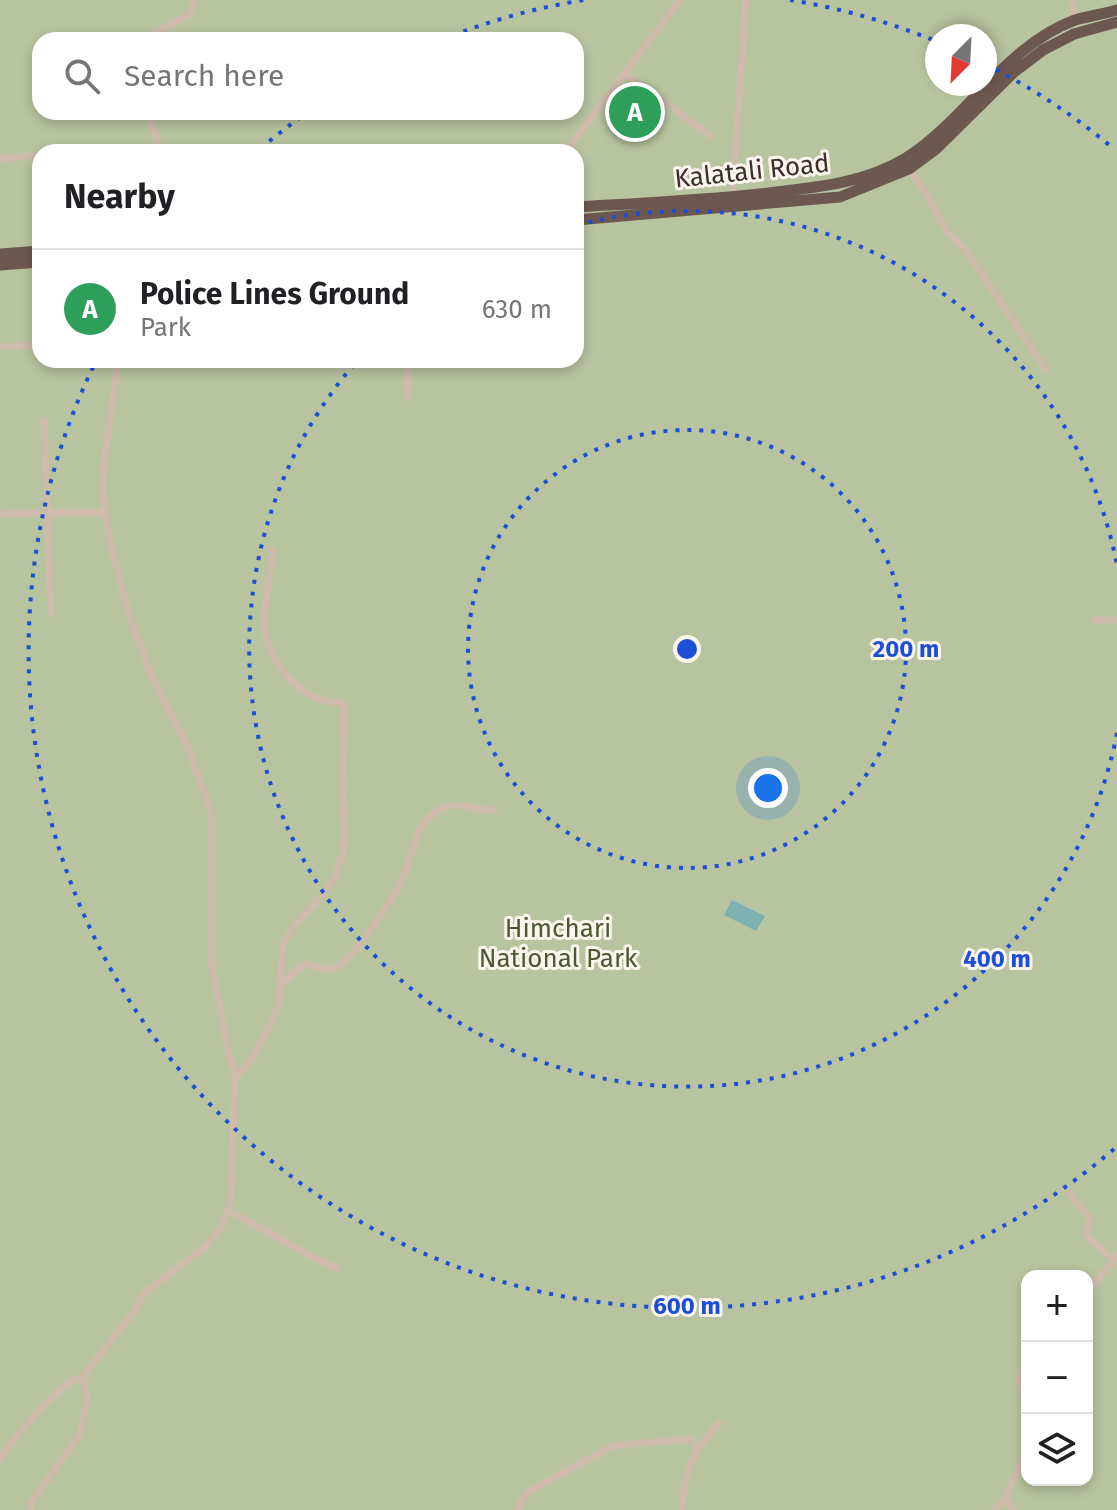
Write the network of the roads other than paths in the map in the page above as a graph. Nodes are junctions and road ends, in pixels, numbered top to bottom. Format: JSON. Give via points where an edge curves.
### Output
{"nodes":[{"id":1,"x":194,"y":0,"type":"edge"},
{"id":2,"x":680,"y":0,"type":"edge"},
{"id":3,"x":746,"y":0,"type":"edge"},
{"id":4,"x":1072,"y":0,"type":"edge"},
{"id":5,"x":1117,"y":10,"type":"edge"},
{"id":6,"x":1075,"y":21,"type":"junction"},
{"id":7,"x":1117,"y":22,"type":"edge"},
{"id":8,"x":156,"y":32,"type":"edge"},
{"id":9,"x":624,"y":73,"type":"junction"},
{"id":10,"x":150,"y":120,"type":"edge"},
{"id":11,"x":710,"y":136,"type":"dead end"},
{"id":12,"x":158,"y":144,"type":"edge"},
{"id":13,"x":571,"y":144,"type":"edge"},
{"id":14,"x":32,"y":156,"type":"edge"},
{"id":15,"x":0,"y":159,"type":"edge"},
{"id":16,"x":909,"y":169,"type":"junction"},
{"id":17,"x":732,"y":198,"type":"junction"},
{"id":18,"x":584,"y":207,"type":"edge"},
{"id":19,"x":584,"y":219,"type":"edge"},
{"id":20,"x":32,"y":252,"type":"edge"},
{"id":21,"x":0,"y":254,"type":"edge"},
{"id":22,"x":32,"y":263,"type":"edge"},
{"id":23,"x":0,"y":265,"type":"edge"},
{"id":24,"x":32,"y":345,"type":"edge"},
{"id":25,"x":0,"y":347,"type":"edge"},
{"id":26,"x":117,"y":368,"type":"edge"},
{"id":27,"x":408,"y":368,"type":"edge"},
{"id":28,"x":1046,"y":370,"type":"dead end"},
{"id":29,"x":407,"y":397,"type":"dead end"},
{"id":30,"x":44,"y":421,"type":"dead end"},
{"id":31,"x":105,"y":512,"type":"junction"},
{"id":32,"x":48,"y":513,"type":"junction"},
{"id":33,"x":0,"y":514,"type":"edge"},
{"id":34,"x":273,"y":550,"type":"dead end"},
{"id":35,"x":51,"y":614,"type":"dead end"},
{"id":36,"x":1094,"y":620,"type":"dead end"},
{"id":37,"x":1117,"y":620,"type":"edge"},
{"id":38,"x":494,"y":810,"type":"dead end"},
{"id":39,"x":280,"y":987,"type":"junction"},
{"id":40,"x":235,"y":1074,"type":"junction"},
{"id":41,"x":1065,"y":1188,"type":"dead end"},
{"id":42,"x":228,"y":1210,"type":"junction"},
{"id":43,"x":1115,"y":1258,"type":"edge"},
{"id":44,"x":337,"y":1268,"type":"dead end"},
{"id":45,"x":1093,"y":1286,"type":"edge"},
{"id":46,"x":83,"y":1376,"type":"junction"},
{"id":47,"x":719,"y":1423,"type":"dead end"},
{"id":48,"x":698,"y":1448,"type":"junction"},
{"id":49,"x":0,"y":1459,"type":"edge"},
{"id":50,"x":1021,"y":1465,"type":"edge"},
{"id":51,"x":1006,"y":1498,"type":"junction"},
{"id":52,"x":31,"y":1510,"type":"edge"},
{"id":53,"x":517,"y":1510,"type":"edge"},
{"id":54,"x":682,"y":1510,"type":"edge"},
{"id":55,"x":994,"y":1510,"type":"edge"},
{"id":56,"x":1013,"y":1510,"type":"edge"}],
"edges":[{"from":1,"to":8,"type":"street","via":[[190,14]]},
{"from":2,"to":9,"type":"street"},
{"from":3,"to":17,"type":"street"},
{"from":4,"to":6,"type":"street"},
{"from":5,"to":6,"type":"highway","name":"Kalatali Road"},
{"from":6,"to":17,"type":"highway","name":"Kalatali Road","via":[[1012,59],[932,139],[903,159],[845,184]]},
{"from":7,"to":16,"type":"highway","name":"Kalatali Road","via":[[1043,50]]},
{"from":9,"to":11,"type":"street"},
{"from":9,"to":13,"type":"street"},
{"from":10,"to":12,"type":"street"},
{"from":14,"to":15,"type":"street"},
{"from":16,"to":19,"type":"highway","name":"Kalatali Road","via":[[840,197]]},
{"from":16,"to":28,"type":"street"},
{"from":17,"to":18,"type":"highway","name":"Kalatali Road"},
{"from":20,"to":21,"type":"highway"},
{"from":22,"to":23,"type":"highway"},
{"from":24,"to":25,"type":"street"},
{"from":26,"to":31,"type":"street","via":[[102,486]]},
{"from":27,"to":29,"type":"street"},
{"from":30,"to":32,"type":"street"},
{"from":31,"to":32,"type":"street"},
{"from":31,"to":40,"type":"street","via":[[130,619],[211,812],[211,962]]},
{"from":32,"to":33,"type":"street"},
{"from":32,"to":35,"type":"street"},
{"from":34,"to":39,"type":"street","via":[[265,636],[292,682],[315,699],[344,705],[342,858],[321,897],[283,944]]},
{"from":36,"to":37,"type":"street"},
{"from":38,"to":39,"type":"street","via":[[452,805],[436,812],[420,828],[404,875],[369,932],[334,969],[308,964]]},
{"from":39,"to":40,"type":"street","via":[[271,1024],[250,1062]]},
{"from":40,"to":42,"type":"street"},
{"from":41,"to":43,"type":"street","via":[[1091,1220],[1085,1234]]},
{"from":42,"to":44,"type":"street"},
{"from":42,"to":46,"type":"street","via":[[206,1246],[144,1293]]},
{"from":43,"to":45,"type":"street"},
{"from":46,"to":49,"type":"street","via":[[66,1384]]},
{"from":46,"to":52,"type":"street","via":[[87,1398],[80,1434],[30,1504]]},
{"from":47,"to":48,"type":"street"},
{"from":48,"to":53,"type":"street","via":[[690,1439],[612,1446],[526,1493]]},
{"from":48,"to":54,"type":"street","via":[[682,1488]]},
{"from":50,"to":51,"type":"street"},
{"from":51,"to":55,"type":"street"},
{"from":51,"to":56,"type":"street"}]}
